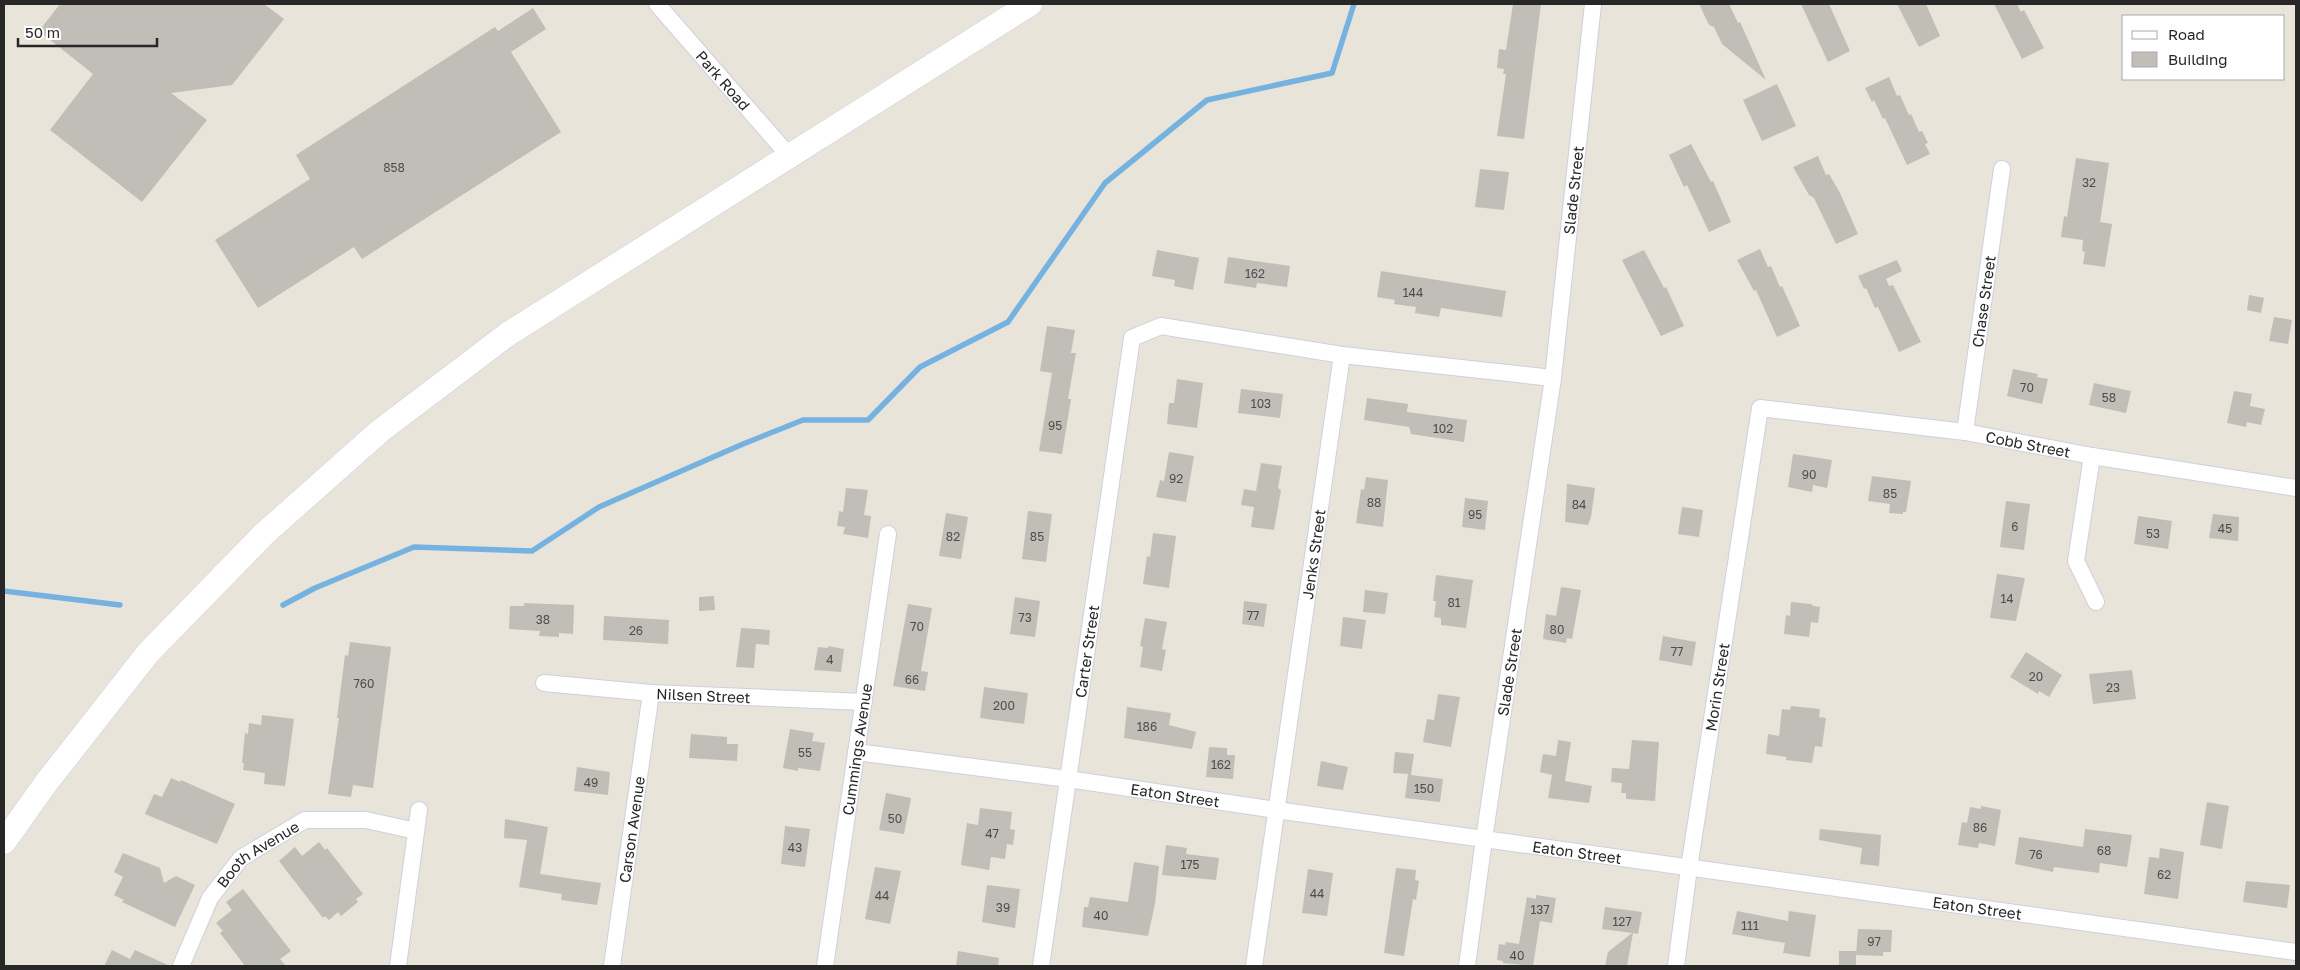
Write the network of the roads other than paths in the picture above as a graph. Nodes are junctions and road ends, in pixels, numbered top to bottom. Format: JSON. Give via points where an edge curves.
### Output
{"nodes":[{"id":1,"x":657,"y":4,"type":"edge"},
{"id":2,"x":1030,"y":4,"type":"edge"},
{"id":3,"x":1594,"y":4,"type":"edge"},
{"id":4,"x":790,"y":157,"type":"junction"},
{"id":5,"x":2002,"y":169,"type":"dead end"},
{"id":6,"x":1342,"y":355,"type":"junction"},
{"id":7,"x":1553,"y":378,"type":"junction"},
{"id":8,"x":1760,"y":408,"type":"joint"},
{"id":9,"x":1964,"y":432,"type":"junction"},
{"id":10,"x":2092,"y":456,"type":"junction"},
{"id":11,"x":2296,"y":488,"type":"edge"},
{"id":12,"x":888,"y":534,"type":"dead end"},
{"id":13,"x":2096,"y":602,"type":"dead end"},
{"id":14,"x":544,"y":683,"type":"dead end"},
{"id":15,"x":652,"y":693,"type":"junction"},
{"id":16,"x":864,"y":702,"type":"junction"},
{"id":17,"x":856,"y":752,"type":"junction"},
{"id":18,"x":1068,"y":779,"type":"junction"},
{"id":19,"x":419,"y":810,"type":"dead end"},
{"id":20,"x":1276,"y":810,"type":"junction"},
{"id":21,"x":416,"y":831,"type":"junction"},
{"id":22,"x":1484,"y":839,"type":"junction"},
{"id":23,"x":4,"y":842,"type":"edge"},
{"id":24,"x":1689,"y":868,"type":"junction"},
{"id":25,"x":2296,"y":952,"type":"edge"},
{"id":26,"x":181,"y":966,"type":"edge"},
{"id":27,"x":398,"y":966,"type":"edge"},
{"id":28,"x":612,"y":966,"type":"edge"},
{"id":29,"x":825,"y":966,"type":"edge"},
{"id":30,"x":1041,"y":966,"type":"edge"},
{"id":31,"x":1254,"y":966,"type":"edge"},
{"id":32,"x":1468,"y":966,"type":"edge"},
{"id":33,"x":1676,"y":966,"type":"edge"}],
"edges":[{"from":1,"to":4,"type":"street","name":"Park Road"},
{"from":2,"to":4,"type":"main road"},
{"from":3,"to":7,"type":"street","name":"Slade Street"},
{"from":4,"to":23,"type":"main road","via":[[508,334],[380,430],[264,534],[148,652]]},
{"from":5,"to":9,"type":"street","name":"Chase Street"},
{"from":6,"to":7,"type":"street"},
{"from":6,"to":18,"type":"street","name":"Carter Street","via":[[1161,326],[1132,338]]},
{"from":6,"to":20,"type":"street","name":"Jenks Street"},
{"from":7,"to":22,"type":"street","name":"Slade Street"},
{"from":8,"to":9,"type":"street","name":"Cobb Street"},
{"from":8,"to":24,"type":"street","name":"Morin Street"},
{"from":9,"to":10,"type":"street","name":"Cobb Street"},
{"from":10,"to":11,"type":"street","name":"Cobb Street"},
{"from":10,"to":13,"type":"street","via":[[2076,561]]},
{"from":12,"to":16,"type":"street","name":"Cummings Avenue"},
{"from":14,"to":15,"type":"street","name":"Nilsen Street"},
{"from":15,"to":16,"type":"street","name":"Nilsen Street"},
{"from":15,"to":28,"type":"street","name":"Carson Avenue"},
{"from":16,"to":17,"type":"street","name":"Cummings Avenue"},
{"from":17,"to":18,"type":"street","name":"Eaton Street"},
{"from":17,"to":29,"type":"street","name":"Cummings Avenue"},
{"from":18,"to":20,"type":"street","name":"Eaton Street"},
{"from":18,"to":30,"type":"street","name":"Carter Street"},
{"from":19,"to":21,"type":"street"},
{"from":20,"to":22,"type":"street","name":"Eaton Street"},
{"from":20,"to":31,"type":"street","name":"Jenks Street"},
{"from":21,"to":26,"type":"street","name":"Booth Avenue","via":[[366,820],[305,820],[241,858],[210,898]]},
{"from":21,"to":27,"type":"street"},
{"from":22,"to":24,"type":"street","name":"Eaton Street"},
{"from":22,"to":32,"type":"street","name":"Slade Street"},
{"from":24,"to":25,"type":"street","name":"Eaton Street"},
{"from":24,"to":33,"type":"street","name":"Morin Street"}]}
